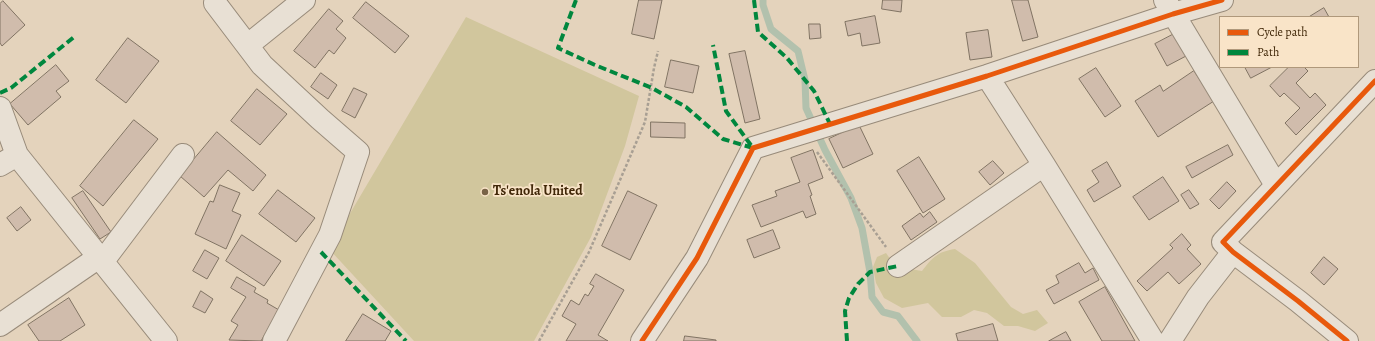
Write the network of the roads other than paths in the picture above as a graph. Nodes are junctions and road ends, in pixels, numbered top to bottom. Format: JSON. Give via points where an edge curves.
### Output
{"nodes":[{"id":1,"x":304,"y":0,"type":"edge"},
{"id":2,"x":1222,"y":0,"type":"edge"},
{"id":3,"x":215,"y":3,"type":"dead end"},
{"id":4,"x":1169,"y":7,"type":"edge"},
{"id":5,"x":248,"y":46,"type":"junction"},
{"id":6,"x":987,"y":76,"type":"junction"},
{"id":7,"x":1375,"y":81,"type":"edge"},
{"id":8,"x":0,"y":108,"type":"edge"},
{"id":9,"x":182,"y":155,"type":"dead end"},
{"id":10,"x":8,"y":160,"type":"edge"},
{"id":11,"x":1044,"y":165,"type":"junction"},
{"id":12,"x":1276,"y":185,"type":"junction"},
{"id":13,"x":1233,"y":252,"type":"junction"},
{"id":14,"x":101,"y":259,"type":"junction"},
{"id":15,"x":898,"y":266,"type":"road end"},
{"id":16,"x":0,"y":325,"type":"edge"},
{"id":17,"x":166,"y":341,"type":"edge"},
{"id":18,"x":274,"y":341,"type":"edge"},
{"id":19,"x":642,"y":341,"type":"edge"},
{"id":20,"x":1153,"y":341,"type":"edge"},
{"id":21,"x":1170,"y":341,"type":"edge"},
{"id":22,"x":1347,"y":341,"type":"edge"}],
"edges":[{"from":1,"to":5,"type":"street"},
{"from":2,"to":4,"type":"street"},
{"from":3,"to":5,"type":"street"},
{"from":4,"to":6,"type":"street"},
{"from":4,"to":12,"type":"street"},
{"from":5,"to":18,"type":"street","via":[[262,65],[358,152],[330,235]]},
{"from":6,"to":11,"type":"street"},
{"from":6,"to":19,"type":"street","via":[[753,148],[697,258]]},
{"from":7,"to":12,"type":"street"},
{"from":8,"to":10,"type":"street"},
{"from":9,"to":14,"type":"street"},
{"from":10,"to":14,"type":"street"},
{"from":11,"to":15,"type":"street"},
{"from":11,"to":20,"type":"street"},
{"from":12,"to":13,"type":"street","via":[[1223,242]]},
{"from":13,"to":21,"type":"street","via":[[1198,297]]},
{"from":13,"to":22,"type":"street"},
{"from":14,"to":16,"type":"street"},
{"from":14,"to":17,"type":"street"}]}
